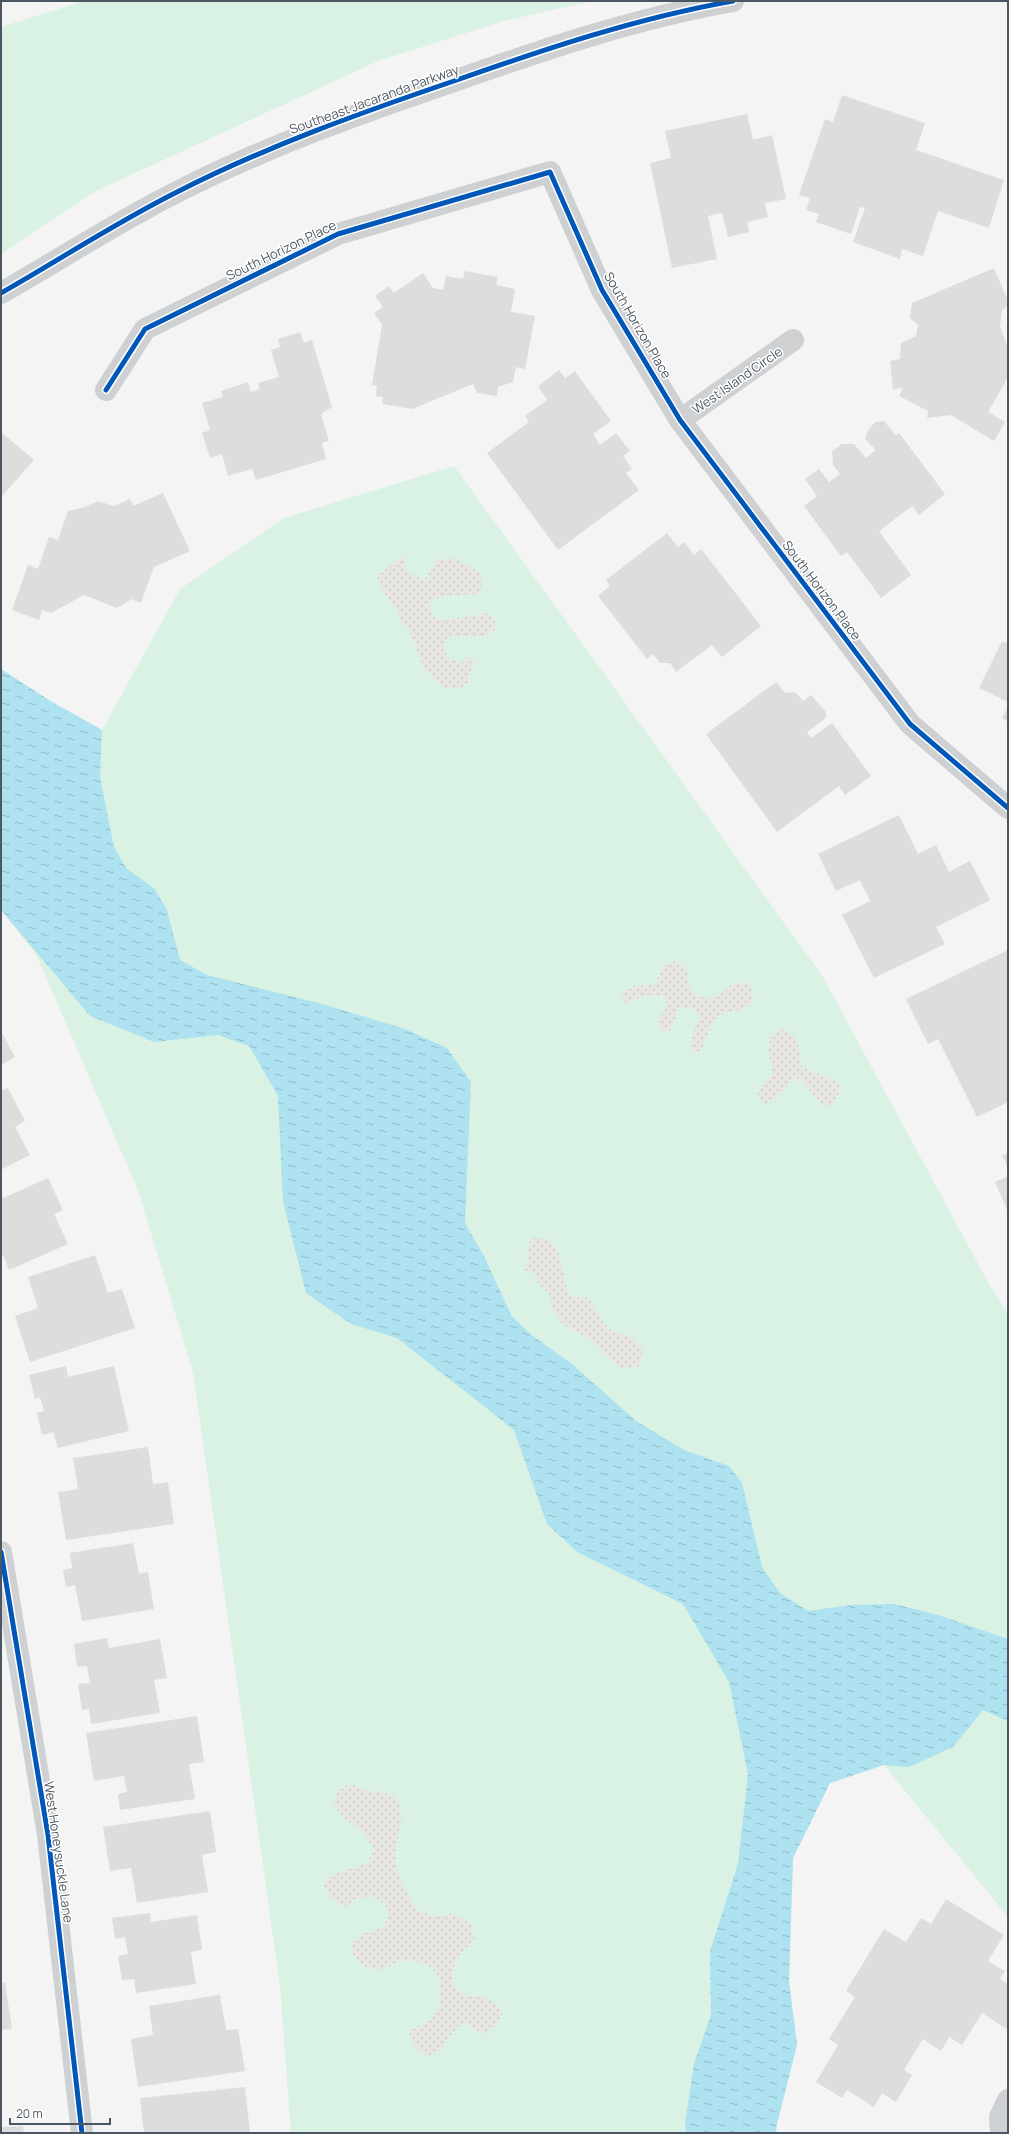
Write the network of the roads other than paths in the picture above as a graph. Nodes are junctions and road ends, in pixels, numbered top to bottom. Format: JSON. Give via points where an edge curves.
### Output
{"nodes":[{"id":1,"x":733,"y":1,"type":"edge"},
{"id":2,"x":1,"y":294,"type":"edge"},
{"id":3,"x":793,"y":340,"type":"dead end"},
{"id":4,"x":106,"y":390,"type":"dead end"},
{"id":5,"x":680,"y":420,"type":"junction"},
{"id":6,"x":1008,"y":808,"type":"edge"},
{"id":7,"x":1,"y":1552,"type":"edge"},
{"id":8,"x":1008,"y":2100,"type":"edge"},
{"id":9,"x":82,"y":2133,"type":"edge"},
{"id":10,"x":1001,"y":2133,"type":"edge"}],
"edges":[{"from":1,"to":2,"type":"street","name":"Southeast Jacaranda Parkway","via":[[626,26],[539,52],[349,118],[177,192]]},
{"from":3,"to":5,"type":"street","name":"West Island Circle"},
{"from":4,"to":5,"type":"street","name":"South Horizon Place","via":[[145,329],[338,234],[550,172],[602,290]]},
{"from":5,"to":6,"type":"street","name":"South Horizon Place","via":[[910,724]]},
{"from":7,"to":9,"type":"street","name":"West Honeysuckle Lane","via":[[48,1836]]},
{"from":8,"to":10,"type":"street","via":[[1000,2117]]}]}
